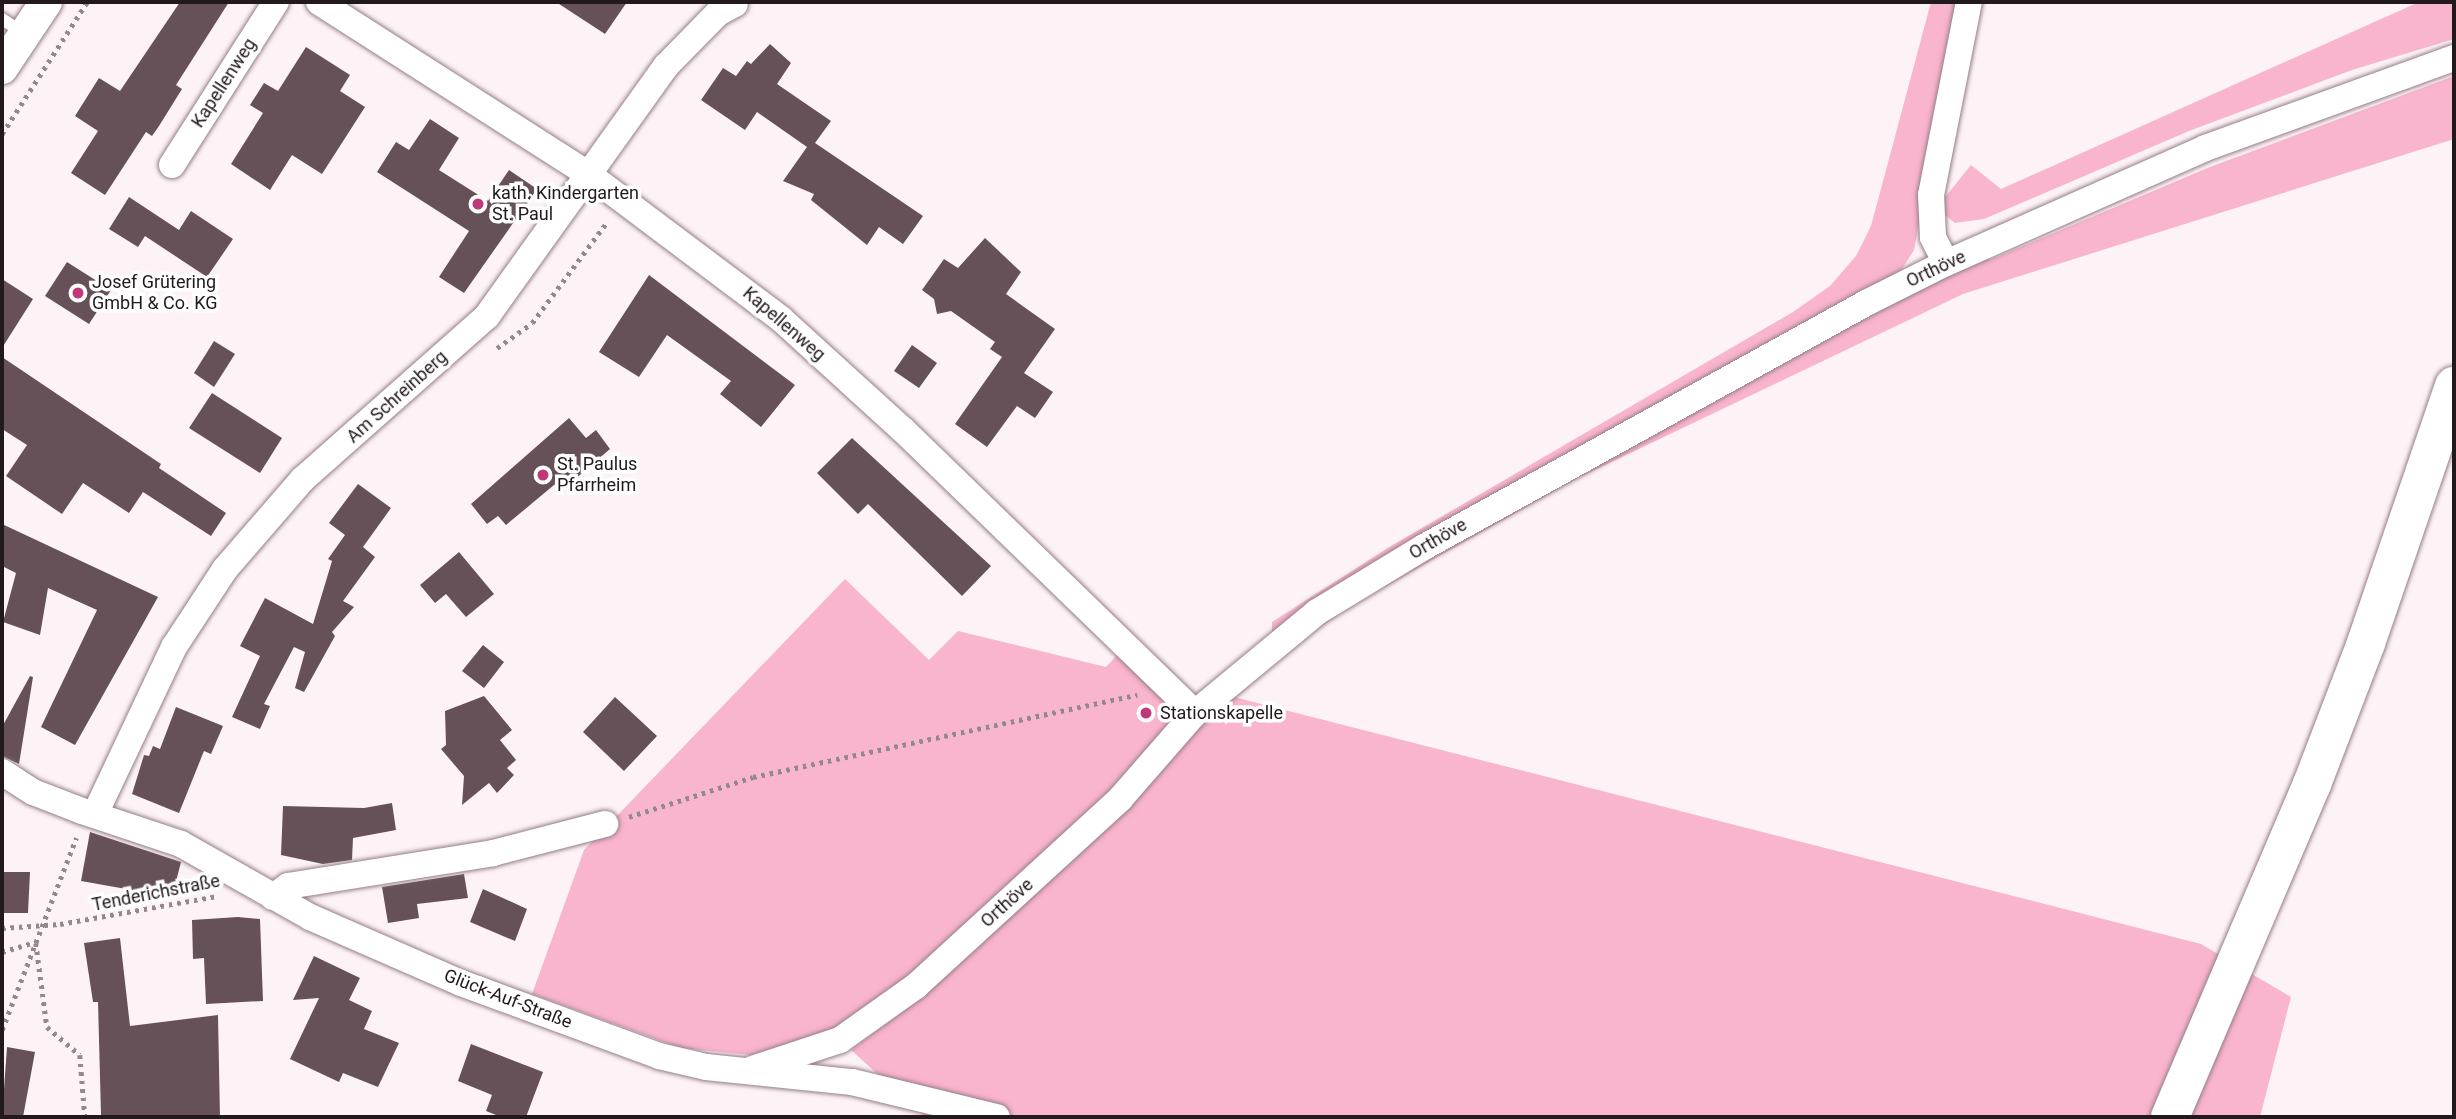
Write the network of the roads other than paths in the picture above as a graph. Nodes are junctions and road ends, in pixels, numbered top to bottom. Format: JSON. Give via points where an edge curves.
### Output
{"nodes":[{"id":1,"x":46,"y":2,"type":"edge"},
{"id":2,"x":276,"y":2,"type":"edge"},
{"id":3,"x":319,"y":2,"type":"edge"},
{"id":4,"x":1969,"y":2,"type":"edge"},
{"id":5,"x":735,"y":4,"type":"dead end"},
{"id":6,"x":13,"y":26,"type":"edge"},
{"id":7,"x":2454,"y":58,"type":"edge"},
{"id":8,"x":2,"y":68,"type":"edge"},
{"id":9,"x":172,"y":164,"type":"dead end"},
{"id":10,"x":587,"y":174,"type":"junction"},
{"id":11,"x":1946,"y":263,"type":"junction"},
{"id":12,"x":2454,"y":386,"type":"edge"},
{"id":13,"x":1195,"y":713,"type":"junction"},
{"id":14,"x":2,"y":772,"type":"edge"},
{"id":15,"x":88,"y":813,"type":"junction"},
{"id":16,"x":605,"y":824,"type":"road end"},
{"id":17,"x":274,"y":897,"type":"junction"},
{"id":18,"x":752,"y":1069,"type":"junction"},
{"id":19,"x":998,"y":1117,"type":"edge"},
{"id":20,"x":2170,"y":1117,"type":"edge"}],
"edges":[{"from":1,"to":6,"type":"street"},
{"from":2,"to":9,"type":"street","name":"Kapellenweg"},
{"from":3,"to":10,"type":"street","name":"Kapellenweg"},
{"from":4,"to":11,"type":"street","via":[[1931,195],[1934,237]]},
{"from":5,"to":10,"type":"street","name":"Am Schreinberg","via":[[718,13],[666,66]]},
{"from":6,"to":8,"type":"street"},
{"from":7,"to":11,"type":"street","name":"Orthöve","via":[[2205,148]]},
{"from":10,"to":13,"type":"street","name":"Kapellenweg","via":[[781,319],[903,430]]},
{"from":10,"to":15,"type":"street","name":"Am Schreinberg","via":[[487,316],[303,480],[225,569],[174,647]]},
{"from":11,"to":13,"type":"street","name":"Orthöve","via":[[1424,547],[1317,612]]},
{"from":12,"to":20,"type":"main road","via":[[2366,643],[2312,783]]},
{"from":13,"to":18,"type":"street","name":"Orthöve","via":[[1120,799],[916,986],[840,1040]]},
{"from":14,"to":15,"type":"street","name":"Glück-Auf-Straße","via":[[33,792]]},
{"from":15,"to":17,"type":"street","name":"Glück-Auf-Straße","via":[[181,844]]},
{"from":16,"to":17,"type":"street","via":[[493,853],[288,886]]},
{"from":17,"to":18,"type":"street","name":"Glück-Auf-Straße","via":[[461,983],[659,1056]]},
{"from":18,"to":19,"type":"street","via":[[852,1082]]}]}
